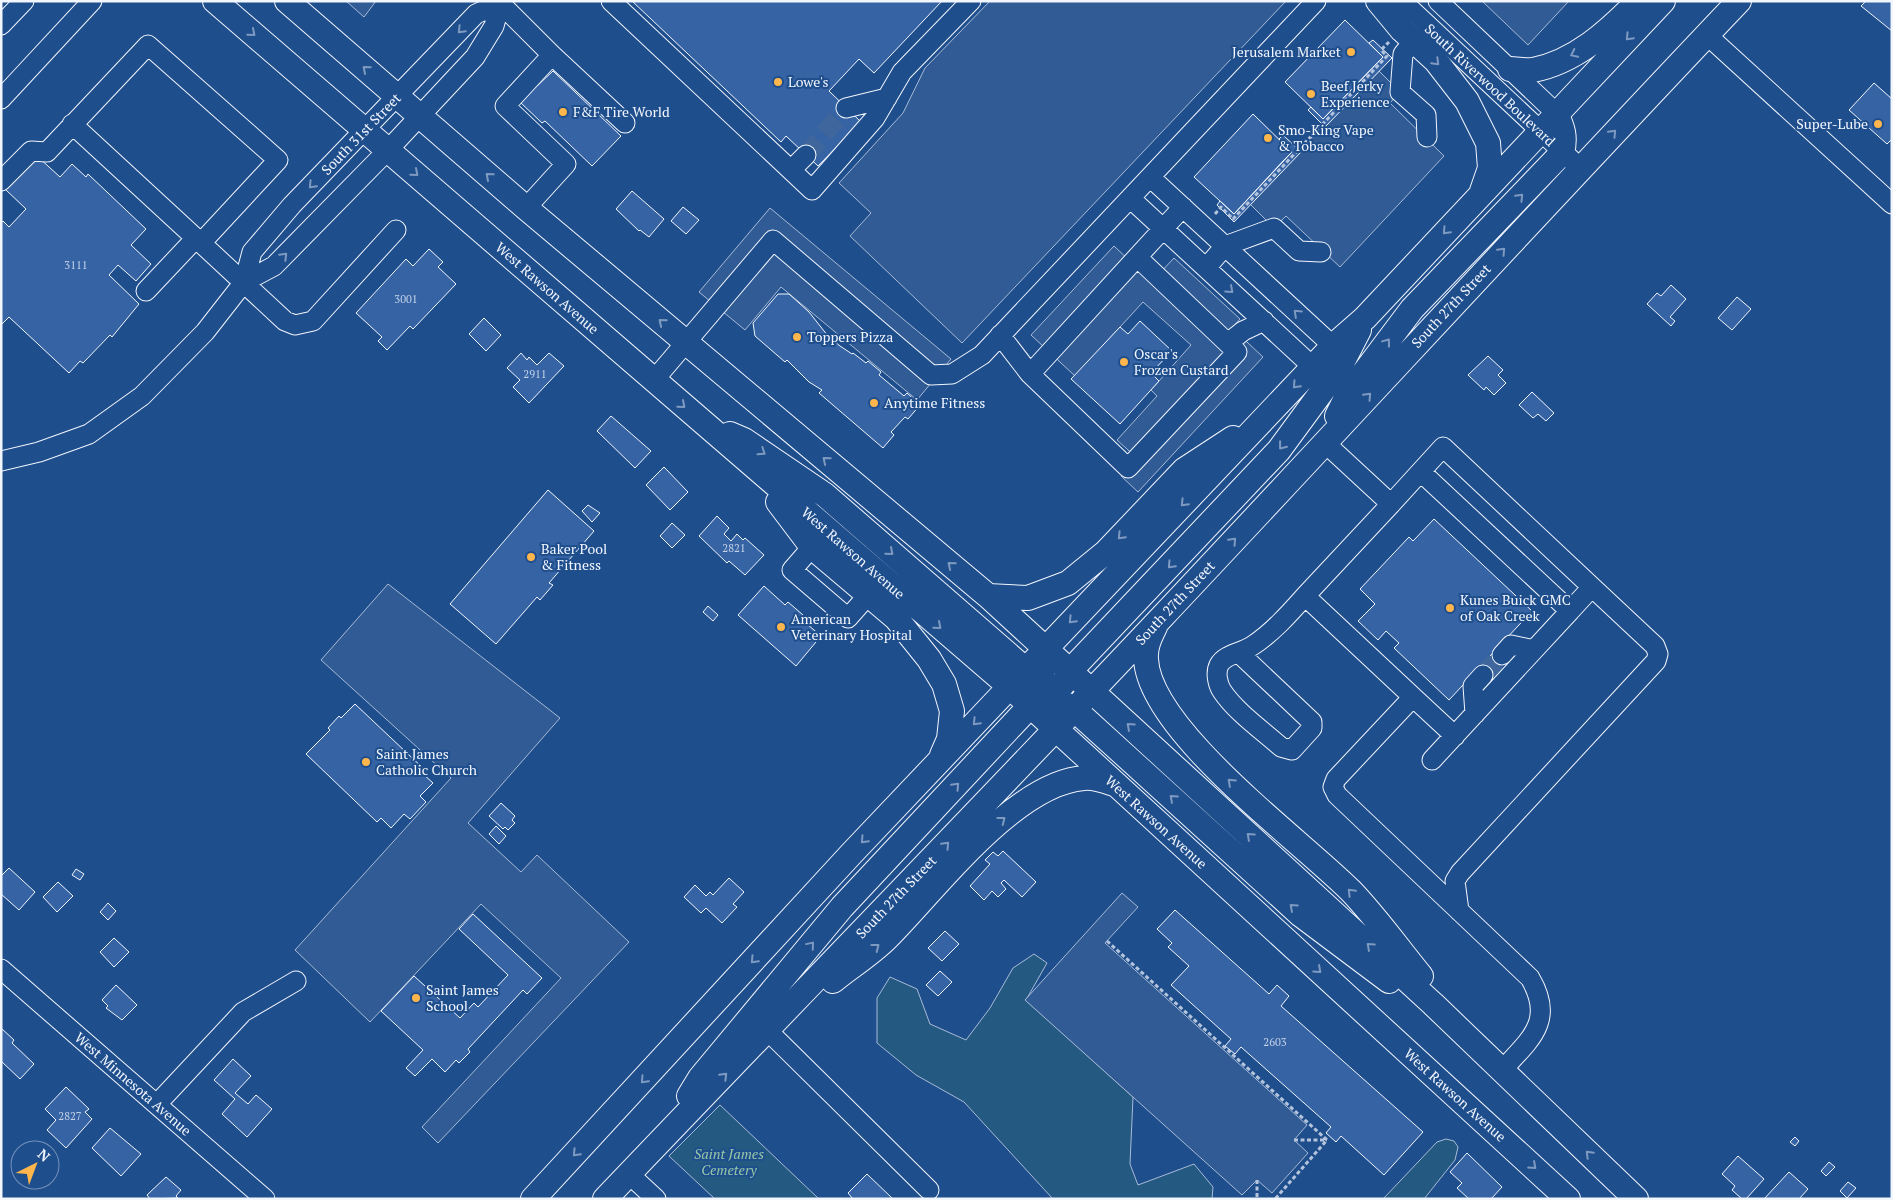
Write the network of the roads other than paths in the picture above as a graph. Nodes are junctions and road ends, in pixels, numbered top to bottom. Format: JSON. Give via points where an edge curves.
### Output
{"nodes":[{"id":1,"x":24,"y":1,"type":"edge"},
{"id":2,"x":92,"y":1,"type":"edge"},
{"id":3,"x":215,"y":1,"type":"edge"},
{"id":4,"x":287,"y":1,"type":"edge"},
{"id":5,"x":611,"y":1,"type":"edge"},
{"id":6,"x":971,"y":1,"type":"edge"},
{"id":7,"x":1316,"y":1,"type":"edge"},
{"id":8,"x":1378,"y":1,"type":"edge"},
{"id":9,"x":1402,"y":1,"type":"edge"},
{"id":10,"x":1438,"y":1,"type":"edge"},
{"id":11,"x":1638,"y":1,"type":"edge"},
{"id":12,"x":1663,"y":1,"type":"edge"},
{"id":13,"x":1739,"y":1,"type":"edge"},
{"id":14,"x":501,"y":2,"type":"edge"},
{"id":15,"x":1,"y":25,"type":"edge"},
{"id":16,"x":1707,"y":35,"type":"junction"},
{"id":17,"x":1403,"y":40,"type":"junction"},
{"id":18,"x":552,"y":55,"type":"junction"},
{"id":19,"x":1510,"y":69,"type":"junction"},
{"id":20,"x":398,"y":96,"type":"junction"},
{"id":21,"x":887,"y":98,"type":"junction"},
{"id":22,"x":1,"y":99,"type":"edge"},
{"id":23,"x":846,"y":108,"type":"tunnel mouth"},
{"id":24,"x":1556,"y":113,"type":"junction"},
{"id":25,"x":420,"y":116,"type":"junction"},
{"id":26,"x":625,"y":123,"type":"dead end"},
{"id":27,"x":72,"y":124,"type":"junction"},
{"id":28,"x":364,"y":130,"type":"junction"},
{"id":29,"x":1539,"y":131,"type":"junction"},
{"id":30,"x":1427,"y":137,"type":"dead end"},
{"id":31,"x":388,"y":150,"type":"junction"},
{"id":32,"x":806,"y":155,"type":"tunnel mouth"},
{"id":33,"x":1571,"y":160,"type":"junction"},
{"id":34,"x":791,"y":170,"type":"junction"},
{"id":35,"x":1150,"y":177,"type":"junction"},
{"id":36,"x":1,"y":181,"type":"edge"},
{"id":37,"x":1481,"y":194,"type":"junction"},
{"id":38,"x":1130,"y":198,"type":"junction"},
{"id":39,"x":1892,"y":204,"type":"edge"},
{"id":40,"x":1183,"y":207,"type":"junction"},
{"id":41,"x":526,"y":208,"type":"junction"},
{"id":42,"x":1164,"y":229,"type":"junction"},
{"id":43,"x":396,"y":230,"type":"dead end"},
{"id":44,"x":198,"y":241,"type":"junction"},
{"id":45,"x":1225,"y":246,"type":"junction"},
{"id":46,"x":1322,"y":252,"type":"dead end"},
{"id":47,"x":1137,"y":256,"type":"junction"},
{"id":48,"x":1206,"y":268,"type":"junction"},
{"id":49,"x":244,"y":282,"type":"junction"},
{"id":50,"x":146,"y":291,"type":"dead end"},
{"id":51,"x":1365,"y":318,"type":"junction"},
{"id":52,"x":1264,"y":321,"type":"junction"},
{"id":53,"x":1000,"y":335,"type":"junction"},
{"id":54,"x":686,"y":342,"type":"junction"},
{"id":55,"x":1228,"y":343,"type":"junction"},
{"id":56,"x":1333,"y":346,"type":"junction"},
{"id":57,"x":1313,"y":367,"type":"junction"},
{"id":58,"x":1030,"y":374,"type":"junction"},
{"id":59,"x":654,"y":380,"type":"junction"},
{"id":60,"x":1266,"y":417,"type":"junction"},
{"id":61,"x":703,"y":423,"type":"junction"},
{"id":62,"x":1324,"y":442,"type":"junction"},
{"id":63,"x":1,"y":461,"type":"edge"},
{"id":64,"x":749,"y":463,"type":"junction"},
{"id":65,"x":1421,"y":472,"type":"junction"},
{"id":66,"x":1391,"y":504,"type":"junction"},
{"id":67,"x":875,"y":587,"type":"junction"},
{"id":68,"x":1592,"y":587,"type":"junction"},
{"id":69,"x":988,"y":596,"type":"junction"},
{"id":70,"x":1306,"y":596,"type":"junction"},
{"id":71,"x":1570,"y":611,"type":"junction"},
{"id":72,"x":1158,"y":622,"type":"junction"},
{"id":73,"x":1046,"y":648,"type":"junction"},
{"id":74,"x":1534,"y":650,"type":"junction"},
{"id":75,"x":1239,"y":653,"type":"junction"},
{"id":76,"x":1502,"y":655,"type":"tunnel mouth"},
{"id":77,"x":1483,"y":676,"type":"tunnel mouth"},
{"id":78,"x":1010,"y":687,"type":"junction"},
{"id":79,"x":1050,"y":688,"type":"junction"},
{"id":80,"x":1091,"y":690,"type":"junction"},
{"id":81,"x":1413,"y":697,"type":"junction"},
{"id":82,"x":1475,"y":714,"type":"junction"},
{"id":83,"x":1055,"y":730,"type":"junction"},
{"id":84,"x":1455,"y":736,"type":"junction"},
{"id":85,"x":941,"y":759,"type":"junction"},
{"id":86,"x":1432,"y":760,"type":"dead end"},
{"id":87,"x":1114,"y":784,"type":"junction"},
{"id":88,"x":1459,"y":911,"type":"junction"},
{"id":89,"x":1,"y":969,"type":"edge"},
{"id":90,"x":296,"y":981,"type":"dead end"},
{"id":91,"x":1433,"y":1004,"type":"junction"},
{"id":92,"x":768,"y":1031,"type":"junction"},
{"id":93,"x":1483,"y":1050,"type":"junction"},
{"id":94,"x":1503,"y":1069,"type":"junction"},
{"id":95,"x":157,"y":1104,"type":"junction"},
{"id":96,"x":665,"y":1136,"type":"junction"},
{"id":97,"x":629,"y":1174,"type":"junction"},
{"id":98,"x":930,"y":1190,"type":"dead end"},
{"id":99,"x":1624,"y":1195,"type":"edge"},
{"id":100,"x":265,"y":1199,"type":"edge"},
{"id":101,"x":533,"y":1199,"type":"edge"},
{"id":102,"x":605,"y":1199,"type":"edge"},
{"id":103,"x":656,"y":1199,"type":"edge"},
{"id":104,"x":1568,"y":1199,"type":"edge"}],
"edges":[{"from":1,"to":15,"type":"street"},
{"from":2,"to":22,"type":"street"},
{"from":3,"to":28,"type":"main road","name":"West Rawson Avenue","one_way":true},
{"from":20,"to":4,"type":"main road","name":"West Rawson Avenue","one_way":true},
{"from":5,"to":34,"type":"street"},
{"from":6,"to":21,"type":"street","via":[[902,72]]},
{"from":7,"to":35,"type":"street"},
{"from":8,"to":17,"type":"main road"},
{"from":9,"to":29,"type":"street","name":"South Riverwood Boulevard"},
{"from":10,"to":19,"type":"street","name":"South Riverwood Boulevard"},
{"from":11,"to":19,"type":"main road","one_way":true,"via":[[1618,22],[1580,51],[1554,64],[1531,70]]},
{"from":12,"to":24,"type":"main road","name":"South 27th Street","one_way":true},
{"from":13,"to":16,"type":"main road","name":"South 27th Street"},
{"from":14,"to":18,"type":"street"},
{"from":14,"to":20,"type":"street","name":"South 31st Street","one_way":true,"via":[[476,14]]},
{"from":14,"to":25,"type":"street","via":[[494,26],[475,57]]},
{"from":33,"to":16,"type":"main road","name":"South 27th Street","one_way":true},
{"from":16,"to":39,"type":"street"},
{"from":17,"to":30,"type":"street","via":[[1400,92],[1426,115]]},
{"from":17,"to":37,"type":"main road","one_way":true,"via":[[1436,61],[1454,81],[1488,142],[1490,168]]},
{"from":18,"to":26,"type":"street"},
{"from":18,"to":41,"type":"street","via":[[505,106],[566,164]]},
{"from":19,"to":24,"type":"street","name":"South Riverwood Boulevard"},
{"from":20,"to":25,"type":"main road","name":"West Rawson Avenue"},
{"from":20,"to":28,"type":"street","name":"South 31st Street"},
{"from":21,"to":23,"type":"street"},
{"from":21,"to":34,"type":"street","via":[[860,137],[812,190]]},
{"from":24,"to":29,"type":"main road","name":"South 27th Street"},
{"from":24,"to":33,"type":"main road","via":[[1564,128]]},
{"from":25,"to":31,"type":"street","name":"South 31st Street"},
{"from":41,"to":25,"type":"main road","name":"West Rawson Avenue","one_way":true},
{"from":27,"to":36,"type":"street","via":[[47,152],[31,151]]},
{"from":27,"to":44,"type":"street"},
{"from":27,"to":44,"type":"street","via":[[148,44],[278,160]]},
{"from":28,"to":31,"type":"main road","name":"West Rawson Avenue"},
{"from":28,"to":49,"type":"street","name":"South 31st Street","one_way":true,"via":[[252,252]]},
{"from":29,"to":33,"type":"street","name":"South Riverwood Boulevard"},
{"from":29,"to":37,"type":"main road","name":"South 27th Street"},
{"from":49,"to":31,"type":"street","name":"South 31st Street","one_way":true,"via":[[274,266]]},
{"from":31,"to":59,"type":"main road","name":"West Rawson Avenue","one_way":true},
{"from":32,"to":34,"type":"street"},
{"from":62,"to":33,"type":"main road","name":"South 27th Street","one_way":true},
{"from":35,"to":38,"type":"street"},
{"from":35,"to":40,"type":"street"},
{"from":37,"to":51,"type":"main road","name":"South 27th Street","one_way":true},
{"from":38,"to":42,"type":"street"},
{"from":38,"to":53,"type":"street"},
{"from":40,"to":42,"type":"street"},
{"from":40,"to":45,"type":"street"},
{"from":54,"to":41,"type":"main road","name":"West Rawson Avenue","one_way":true},
{"from":42,"to":47,"type":"street"},
{"from":42,"to":48,"type":"street"},
{"from":43,"to":49,"type":"street","via":[[313,321],[302,325],[285,321]]},
{"from":44,"to":49,"type":"street"},
{"from":44,"to":50,"type":"street"},
{"from":45,"to":46,"type":"street","via":[[1274,228],[1299,251]]},
{"from":45,"to":48,"type":"street"},
{"from":56,"to":45,"type":"street","one_way":true},
{"from":47,"to":55,"type":"street"},
{"from":47,"to":58,"type":"street"},
{"from":48,"to":52,"type":"street","one_way":true},
{"from":49,"to":63,"type":"street","name":"South 31st Street","via":[[205,332],[142,396],[89,434],[39,452]]},
{"from":51,"to":56,"type":"main road","name":"South 27th Street"},
{"from":51,"to":79,"type":"main road","one_way":true,"via":[[1340,367],[1279,450]]},
{"from":52,"to":55,"type":"street"},
{"from":52,"to":57,"type":"street"},
{"from":53,"to":54,"type":"street","via":[[982,355],[952,374],[932,375],[773,240]]},
{"from":53,"to":58,"type":"street"},
{"from":54,"to":59,"type":"street"},
{"from":69,"to":54,"type":"main road","name":"West Rawson Avenue","one_way":true},
{"from":55,"to":58,"type":"street","via":[[1238,352],[1128,468]]},
{"from":56,"to":57,"type":"main road","name":"South 27th Street"},
{"from":57,"to":60,"type":"main road","name":"South 27th Street","one_way":true},
{"from":59,"to":61,"type":"main road","name":"West Rawson Avenue","one_way":true},
{"from":60,"to":69,"type":"main road","one_way":true,"via":[[1184,470],[1106,552],[1068,583],[1028,598]]},
{"from":60,"to":73,"type":"main road","name":"South 27th Street","one_way":true},
{"from":61,"to":64,"type":"main road","name":"West Rawson Avenue"},
{"from":61,"to":79,"type":"main road","one_way":true,"via":[[744,440],[825,495]]},
{"from":62,"to":66,"type":"street"},
{"from":72,"to":62,"type":"main road","name":"South 27th Street","one_way":true},
{"from":64,"to":67,"type":"main road","name":"West Rawson Avenue"},
{"from":64,"to":67,"type":"main road","via":[[812,547]]},
{"from":65,"to":66,"type":"street"},
{"from":65,"to":68,"type":"street","via":[[1443,447]]},
{"from":65,"to":71,"type":"street"},
{"from":66,"to":70,"type":"street"},
{"from":67,"to":78,"type":"main road","name":"West Rawson Avenue","one_way":true},
{"from":67,"to":85,"type":"main road","via":[[896,618],[914,637],[944,684],[952,711],[949,738]]},
{"from":68,"to":71,"type":"street"},
{"from":68,"to":88,"type":"street","via":[[1655,646],[1656,661],[1460,872],[1455,881]]},
{"from":69,"to":73,"type":"main road","name":"West Rawson Avenue"},
{"from":70,"to":75,"type":"street","via":[[1283,621]]},
{"from":70,"to":81,"type":"street"},
{"from":71,"to":74,"type":"street"},
{"from":72,"to":80,"type":"main road","name":"South 27th Street"},
{"from":93,"to":72,"type":"main road","one_way":true,"via":[[1352,892],[1200,753],[1175,723],[1148,673],[1147,645]]},
{"from":73,"to":79,"type":"main road","name":"South 27th Street"},
{"from":73,"to":79,"type":"main road","name":"West Rawson Avenue"},
{"from":74,"to":76,"type":"street","via":[[1511,645]]},
{"from":74,"to":82,"type":"street"},
{"from":75,"to":75,"type":"street","via":[[1230,655],[1218,666],[1221,690],[1281,747],[1292,750],[1312,728],[1312,722]]},
{"from":77,"to":82,"type":"street","via":[[1473,686]]},
{"from":78,"to":79,"type":"main road","name":"South 27th Street"},
{"from":78,"to":85,"type":"main road","name":"South 27th Street","one_way":true},
{"from":79,"to":80,"type":"main road","name":"West Rawson Avenue"},
{"from":79,"to":83,"type":"main road","name":"West Rawson Avenue"},
{"from":79,"to":83,"type":"main road","name":"South 27th Street"},
{"from":91,"to":79,"type":"main road","one_way":true,"via":[[1393,984],[1301,915]]},
{"from":96,"to":79,"type":"main road","one_way":true,"via":[[700,1078],[842,907]]},
{"from":91,"to":80,"type":"main road","name":"West Rawson Avenue","one_way":true},
{"from":81,"to":84,"type":"street"},
{"from":81,"to":88,"type":"street","via":[[1336,779],[1333,787],[1337,795]]},
{"from":82,"to":84,"type":"street"},
{"from":83,"to":87,"type":"main road","name":"West Rawson Avenue"},
{"from":92,"to":83,"type":"main road","name":"South 27th Street","one_way":true},
{"from":84,"to":86,"type":"street"},
{"from":85,"to":101,"type":"main road","name":"South 27th Street","one_way":true},
{"from":92,"to":87,"type":"main road","one_way":true,"via":[[885,940],[997,823],[1027,800],[1072,780],[1086,778]]},
{"from":87,"to":104,"type":"main road","name":"West Rawson Avenue","one_way":true},
{"from":88,"to":94,"type":"street","via":[[1530,978],[1539,992],[1542,1009],[1539,1025],[1532,1038]]},
{"from":89,"to":95,"type":"street","name":"West Minnesota Avenue"},
{"from":90,"to":95,"type":"street","via":[[243,1012]]},
{"from":91,"to":93,"type":"main road","name":"West Rawson Avenue"},
{"from":96,"to":92,"type":"main road","name":"South 27th Street","one_way":true},
{"from":92,"to":98,"type":"street"},
{"from":93,"to":94,"type":"main road","name":"West Rawson Avenue"},
{"from":99,"to":94,"type":"main road","name":"West Rawson Avenue","one_way":true},
{"from":95,"to":100,"type":"street","name":"West Minnesota Avenue"},
{"from":96,"to":97,"type":"main road","name":"South 27th Street"},
{"from":97,"to":102,"type":"main road","name":"South 27th Street"},
{"from":97,"to":103,"type":"street"}]}
